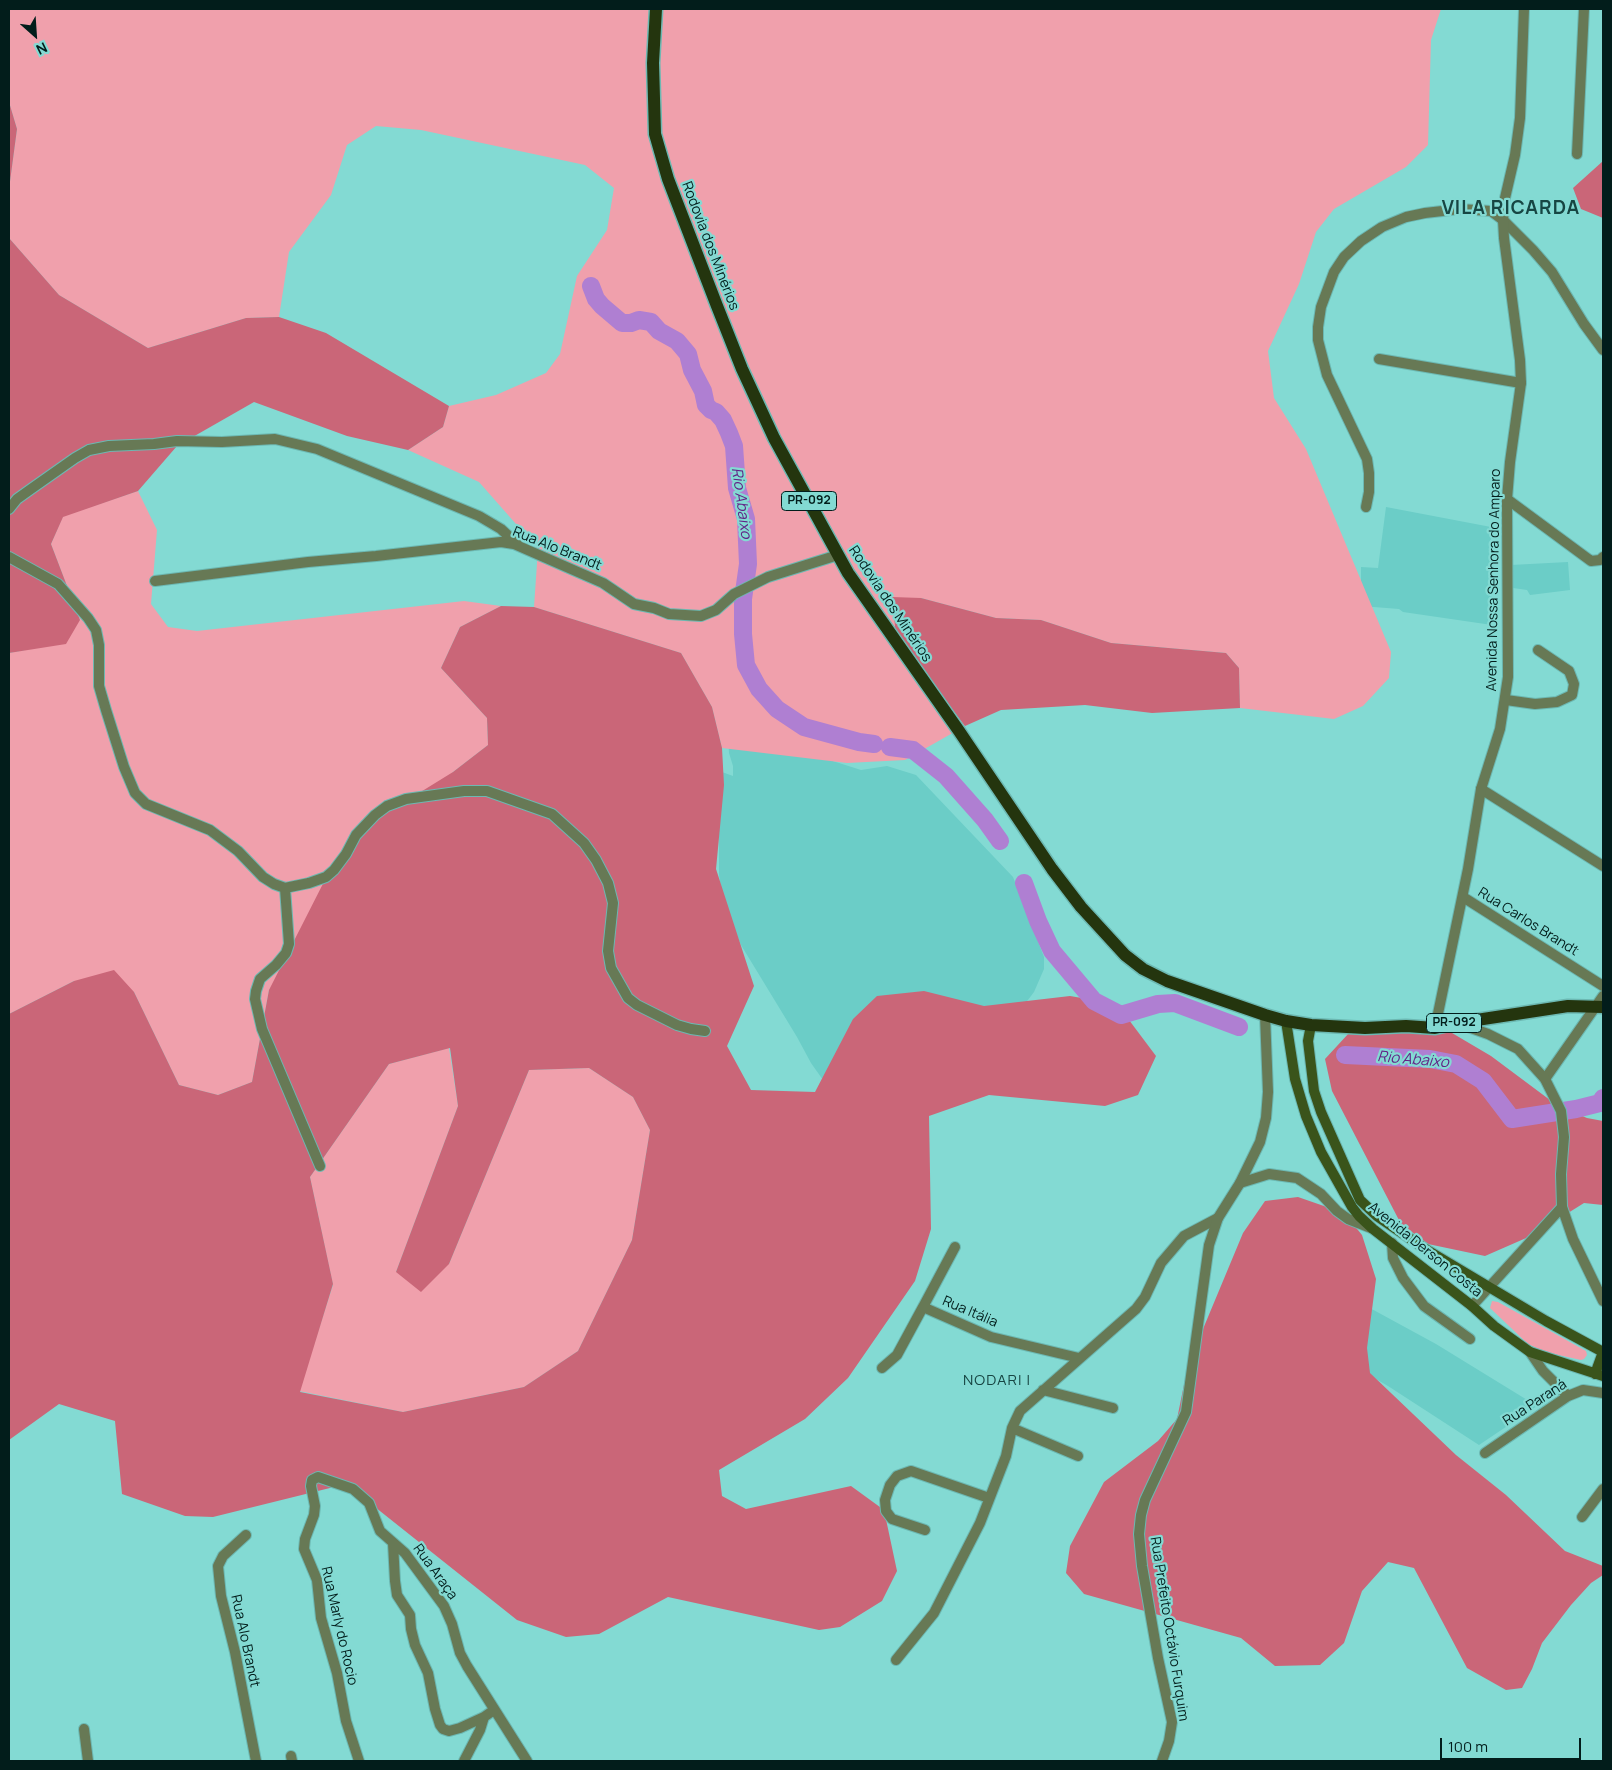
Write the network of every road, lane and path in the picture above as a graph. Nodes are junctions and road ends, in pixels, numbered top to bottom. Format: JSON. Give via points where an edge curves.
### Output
{"nodes":[{"id":1,"x":656,"y":9,"type":"edge"},
{"id":2,"x":1524,"y":9,"type":"edge"},
{"id":3,"x":1584,"y":9,"type":"edge"},
{"id":4,"x":1577,"y":154,"type":"dead end"},
{"id":5,"x":1503,"y":220,"type":"junction"},
{"id":6,"x":1603,"y":350,"type":"edge"},
{"id":7,"x":1379,"y":359,"type":"dead end"},
{"id":8,"x":1521,"y":383,"type":"junction"},
{"id":9,"x":1507,"y":499,"type":"junction"},
{"id":10,"x":1366,"y":508,"type":"dead end"},
{"id":11,"x":9,"y":509,"type":"edge"},
{"id":12,"x":522,"y":548,"type":"junction"},
{"id":13,"x":838,"y":555,"type":"junction"},
{"id":14,"x":1603,"y":556,"type":"edge"},
{"id":15,"x":9,"y":557,"type":"edge"},
{"id":16,"x":155,"y":581,"type":"dead end"},
{"id":17,"x":1538,"y":650,"type":"dead end"},
{"id":18,"x":1506,"y":700,"type":"junction"},
{"id":19,"x":1481,"y":789,"type":"junction"},
{"id":20,"x":1603,"y":866,"type":"edge"},
{"id":21,"x":286,"y":888,"type":"junction"},
{"id":22,"x":1463,"y":897,"type":"junction"},
{"id":23,"x":1603,"y":986,"type":"edge"},
{"id":24,"x":1601,"y":1003,"type":"edge"},
{"id":25,"x":1265,"y":1015,"type":"junction"},
{"id":26,"x":1286,"y":1021,"type":"junction"},
{"id":27,"x":1457,"y":1023,"type":"junction"},
{"id":28,"x":1311,"y":1025,"type":"junction"},
{"id":29,"x":1435,"y":1028,"type":"junction"},
{"id":30,"x":705,"y":1031,"type":"dead end"},
{"id":31,"x":1545,"y":1079,"type":"junction"},
{"id":32,"x":320,"y":1166,"type":"dead end"},
{"id":33,"x":1240,"y":1183,"type":"junction"},
{"id":34,"x":1562,"y":1207,"type":"junction"},
{"id":35,"x":1218,"y":1218,"type":"junction"},
{"id":36,"x":1373,"y":1229,"type":"junction"},
{"id":37,"x":1392,"y":1243,"type":"junction"},
{"id":38,"x":955,"y":1247,"type":"dead end"},
{"id":39,"x":1489,"y":1287,"type":"junction"},
{"id":40,"x":1603,"y":1301,"type":"edge"},
{"id":41,"x":1472,"y":1306,"type":"junction"},
{"id":42,"x":923,"y":1307,"type":"junction"},
{"id":43,"x":1470,"y":1339,"type":"dead end"},
{"id":44,"x":1530,"y":1352,"type":"junction"},
{"id":45,"x":1603,"y":1352,"type":"edge"},
{"id":46,"x":1079,"y":1358,"type":"junction"},
{"id":47,"x":882,"y":1368,"type":"dead end"},
{"id":48,"x":1599,"y":1375,"type":"edge"},
{"id":49,"x":1043,"y":1390,"type":"junction"},
{"id":50,"x":1603,"y":1392,"type":"edge"},
{"id":51,"x":1568,"y":1396,"type":"junction"},
{"id":52,"x":1113,"y":1408,"type":"dead end"},
{"id":53,"x":1012,"y":1428,"type":"junction"},
{"id":54,"x":1485,"y":1452,"type":"dead end"},
{"id":55,"x":1078,"y":1456,"type":"dead end"},
{"id":56,"x":1603,"y":1489,"type":"edge"},
{"id":57,"x":314,"y":1497,"type":"joint"},
{"id":58,"x":989,"y":1498,"type":"junction"},
{"id":59,"x":1582,"y":1517,"type":"dead end"},
{"id":60,"x":925,"y":1530,"type":"dead end"},
{"id":61,"x":246,"y":1536,"type":"dead end"},
{"id":62,"x":393,"y":1543,"type":"junction"},
{"id":63,"x":896,"y":1660,"type":"dead end"},
{"id":64,"x":494,"y":1710,"type":"junction"},
{"id":65,"x":484,"y":1717,"type":"junction"},
{"id":66,"x":84,"y":1729,"type":"dead end"},
{"id":67,"x":88,"y":1761,"type":"edge"},
{"id":68,"x":256,"y":1761,"type":"edge"},
{"id":69,"x":359,"y":1761,"type":"edge"},
{"id":70,"x":464,"y":1761,"type":"edge"},
{"id":71,"x":527,"y":1761,"type":"edge"},
{"id":72,"x":1162,"y":1761,"type":"edge"}],
"edges":[{"from":1,"to":13,"type":"main road","name":"Rodovia dos Minérios","number":"PR-092","via":[[653,63],[656,134],[668,179],[760,409]]},
{"from":2,"to":5,"type":"street","name":"Avenida Nossa Senhora do Amparo","via":[[1520,118]]},
{"from":3,"to":4,"type":"street"},
{"from":5,"to":6,"type":"street","via":[[1552,272]]},
{"from":5,"to":8,"type":"street","name":"Avenida Nossa Senhora do Amparo"},
{"from":5,"to":10,"type":"street","via":[[1491,211],[1460,209],[1406,217],[1361,241],[1334,272],[1321,307],[1318,340],[1331,384],[1367,458],[1369,492]]},
{"from":7,"to":8,"type":"street"},
{"from":8,"to":9,"type":"street","name":"Avenida Nossa Senhora do Amparo"},
{"from":9,"to":14,"type":"street","via":[[1590,561],[1600,560]]},
{"from":9,"to":18,"type":"street","name":"Avenida Nossa Senhora do Amparo"},
{"from":11,"to":12,"type":"street","via":[[17,499],[90,450],[177,441],[275,439],[317,449],[479,516],[501,529]]},
{"from":12,"to":13,"type":"street","name":"Rua Alo Brandt","via":[[603,583],[634,604],[674,615],[701,616],[768,577]]},
{"from":12,"to":16,"type":"street","name":"Rua Alo Brandt","via":[[514,544],[485,542]]},
{"from":13,"to":25,"type":"main road","name":"Rodovia dos Minérios","number":"PR-092","via":[[1052,869],[1104,933],[1125,955],[1167,981]]},
{"from":15,"to":21,"type":"street","via":[[58,584],[96,630],[100,645],[99,686],[124,768],[139,798],[153,808],[210,830],[238,851],[263,877]]},
{"from":17,"to":18,"type":"street","via":[[1569,671],[1574,684],[1572,694],[1557,702],[1535,704]]},
{"from":18,"to":19,"type":"street","name":"Avenida Nossa Senhora do Amparo"},
{"from":19,"to":20,"type":"street"},
{"from":19,"to":22,"type":"street","name":"Avenida Nossa Senhora do Amparo"},
{"from":21,"to":30,"type":"street","via":[[326,877],[346,854],[356,835],[387,806],[406,799],[487,791],[552,814],[584,843],[608,883],[613,903],[608,951],[611,968],[628,998],[677,1025]]},
{"from":21,"to":32,"type":"street","via":[[289,944],[276,966],[260,979],[256,999],[262,1030]]},
{"from":22,"to":23,"type":"street","name":"Rua Carlos Brandt"},
{"from":22,"to":29,"type":"street","name":"Avenida Nossa Senhora do Amparo"},
{"from":24,"to":27,"type":"main road","number":"PR-092"},
{"from":24,"to":31,"type":"street"},
{"from":25,"to":26,"type":"main road","name":"Rodovia dos Minérios","number":"PR-092"},
{"from":25,"to":33,"type":"street","name":"Rua Prefeito Octávio Furquim","via":[[1266,1118],[1260,1142]]},
{"from":26,"to":28,"type":"main road","name":"Rodovia dos Minérios","number":"PR-092"},
{"from":26,"to":36,"type":"main road","name":"Avenida Derson Costa","via":[[1295,1079],[1306,1116],[1352,1207]]},
{"from":27,"to":29,"type":"main road","number":"PR-092"},
{"from":27,"to":31,"type":"street","via":[[1518,1049]]},
{"from":28,"to":29,"type":"main road","number":"PR-092"},
{"from":28,"to":39,"type":"main road","name":"Avenida Derson Costa","via":[[1308,1041],[1314,1091],[1360,1200],[1377,1216],[1427,1250]]},
{"from":31,"to":34,"type":"street","via":[[1561,1111],[1564,1137]]},
{"from":33,"to":35,"type":"street","name":"Rua Prefeito Octávio Furquim"},
{"from":33,"to":36,"type":"street","via":[[1269,1174],[1297,1178],[1321,1194],[1348,1219]]},
{"from":34,"to":39,"type":"street"},
{"from":34,"to":40,"type":"street"},
{"from":35,"to":46,"type":"street","via":[[1184,1236],[1161,1263],[1136,1309]]},
{"from":35,"to":72,"type":"street","name":"Rua Prefeito Octávio Furquim","via":[[1209,1245],[1186,1412],[1146,1500],[1139,1534],[1158,1658],[1172,1722],[1170,1741]]},
{"from":36,"to":37,"type":"main road","name":"Avenida Derson Costa"},
{"from":37,"to":41,"type":"main road","name":"Avenida Derson Costa"},
{"from":37,"to":43,"type":"street","via":[[1393,1258],[1403,1278],[1424,1306]]},
{"from":38,"to":42,"type":"street"},
{"from":39,"to":41,"type":"street"},
{"from":39,"to":45,"type":"main road","name":"Avenida Derson Costa"},
{"from":41,"to":44,"type":"main road","name":"Avenida Derson Costa"},
{"from":42,"to":46,"type":"street","name":"Rua Itália","via":[[991,1338]]},
{"from":42,"to":47,"type":"street","name":"Rua Itália","via":[[897,1355]]},
{"from":44,"to":48,"type":"main road","name":"Avenida Derson Costa"},
{"from":44,"to":51,"type":"street","via":[[1543,1372]]},
{"from":45,"to":48,"type":"main road"},
{"from":46,"to":49,"type":"street"},
{"from":49,"to":52,"type":"street"},
{"from":49,"to":53,"type":"street","via":[[1020,1411]]},
{"from":50,"to":51,"type":"street","name":"Rua Paraná","via":[[1583,1390]]},
{"from":51,"to":54,"type":"street","name":"Rua Paraná"},
{"from":53,"to":55,"type":"street"},
{"from":53,"to":58,"type":"street","via":[[1006,1456]]},
{"from":56,"to":59,"type":"street"},
{"from":57,"to":62,"type":"street","name":"Rua Araça","via":[[312,1480],[318,1477],[354,1489],[370,1503],[380,1531]]},
{"from":57,"to":69,"type":"street","name":"Rua Marly do Rocio","via":[[314,1515],[304,1549],[317,1580],[321,1618]]},
{"from":58,"to":60,"type":"street","via":[[911,1470],[897,1476],[887,1493],[886,1511],[892,1519]]},
{"from":58,"to":63,"type":"street","via":[[934,1613]]},
{"from":61,"to":68,"type":"street","name":"Rua Alo Brandt","via":[[223,1556],[218,1566],[221,1596]]},
{"from":62,"to":64,"type":"street","name":"Rua Araça","via":[[406,1553],[444,1606],[460,1653]]},
{"from":62,"to":65,"type":"street","via":[[397,1595],[410,1615],[413,1637],[428,1673],[440,1725],[450,1730]]},
{"from":64,"to":65,"type":"street"},
{"from":64,"to":71,"type":"street","name":"Rua Araça"},
{"from":65,"to":70,"type":"street"},
{"from":66,"to":67,"type":"street"}]}
